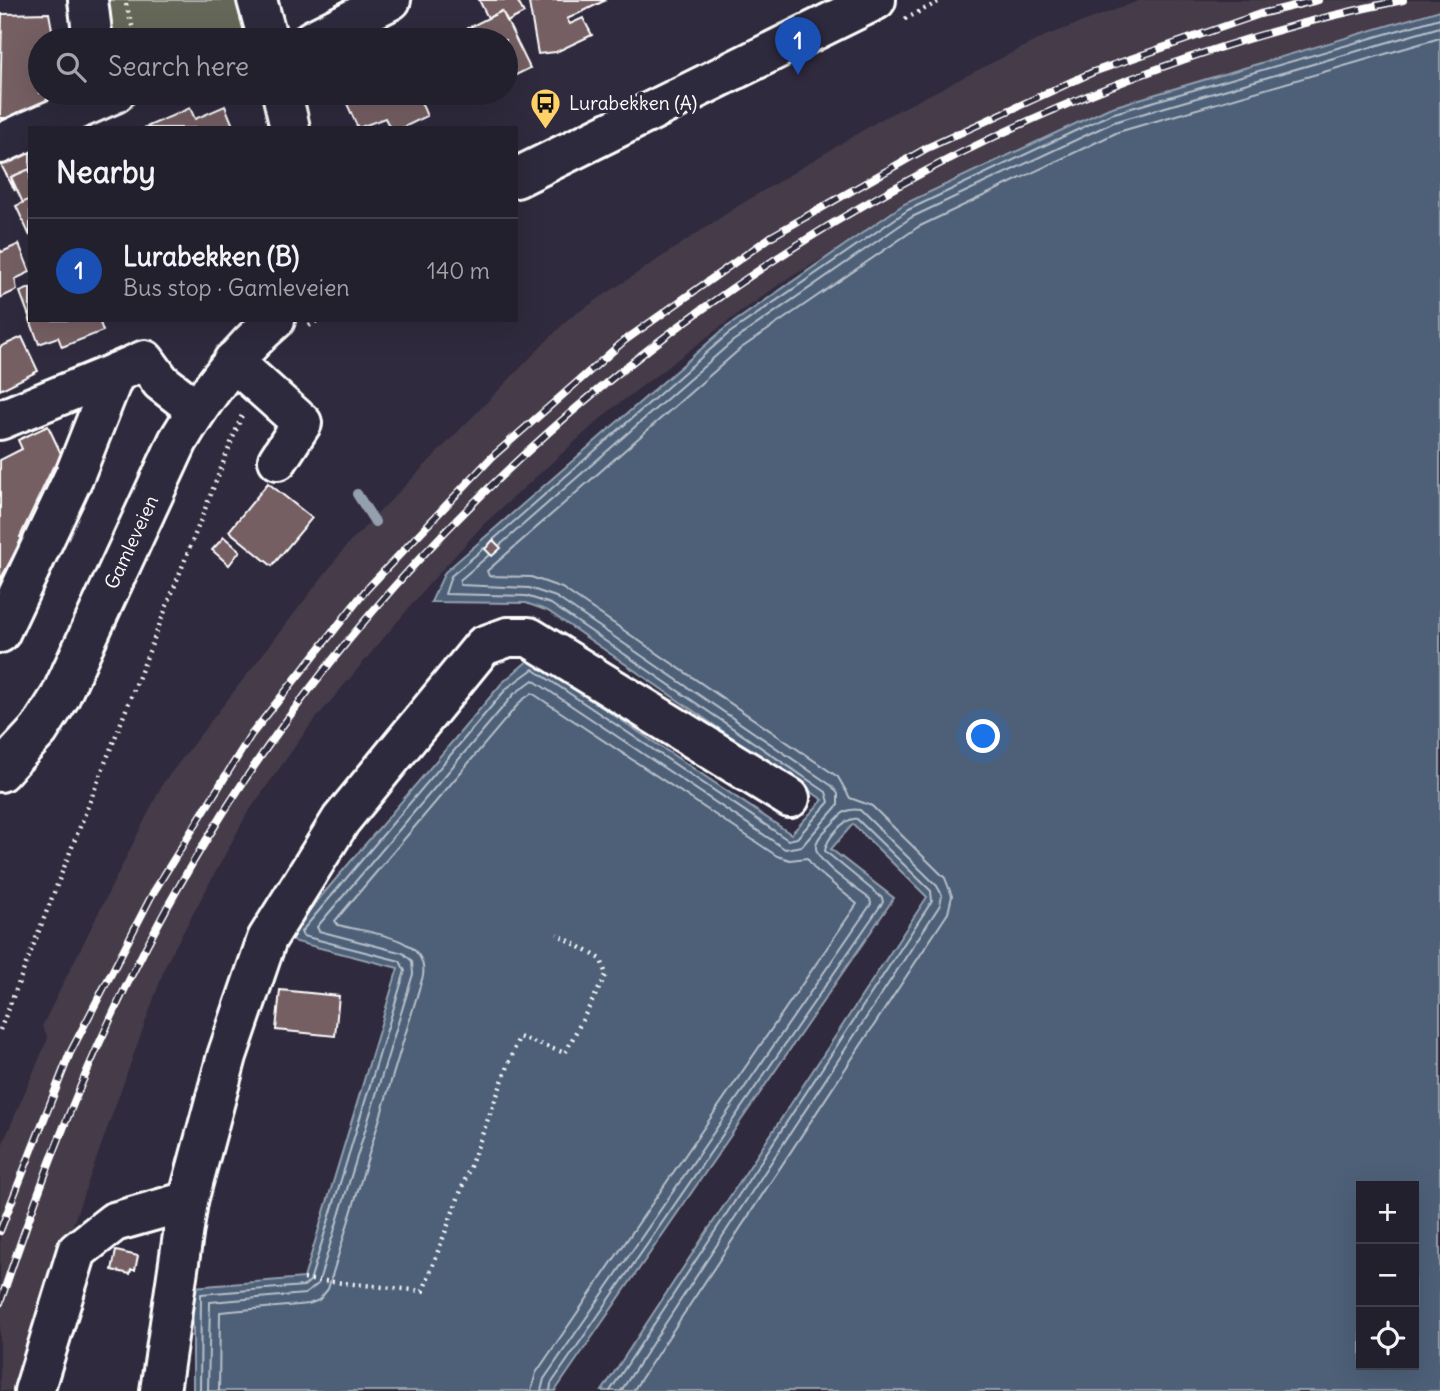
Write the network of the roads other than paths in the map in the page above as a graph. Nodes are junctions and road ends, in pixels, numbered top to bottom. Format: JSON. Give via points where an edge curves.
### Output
{"nodes":[{"id":1,"x":88,"y":0,"type":"edge"},
{"id":2,"x":257,"y":0,"type":"edge"},
{"id":3,"x":391,"y":0,"type":"edge"},
{"id":4,"x":876,"y":0,"type":"edge"},
{"id":5,"x":92,"y":28,"type":"edge"},
{"id":6,"x":265,"y":28,"type":"edge"},
{"id":7,"x":336,"y":28,"type":"edge"},
{"id":8,"x":83,"y":105,"type":"edge"},
{"id":9,"x":285,"y":105,"type":"edge"},
{"id":10,"x":39,"y":126,"type":"edge"},
{"id":11,"x":290,"y":126,"type":"edge"},
{"id":12,"x":28,"y":131,"type":"edge"},
{"id":13,"x":0,"y":144,"type":"edge"},
{"id":14,"x":518,"y":177,"type":"edge"},
{"id":15,"x":288,"y":327,"type":"edge"},
{"id":16,"x":244,"y":371,"type":"junction"},
{"id":17,"x":116,"y":373,"type":"junction"},
{"id":18,"x":196,"y":409,"type":"junction"},
{"id":19,"x":0,"y":420,"type":"edge"},
{"id":20,"x":278,"y":460,"type":"dead end"},
{"id":21,"x":0,"y":633,"type":"edge"},
{"id":22,"x":0,"y":772,"type":"edge"},
{"id":23,"x":790,"y":799,"type":"dead end"},
{"id":24,"x":188,"y":1201,"type":"junction"},
{"id":25,"x":34,"y":1391,"type":"edge"},
{"id":26,"x":160,"y":1391,"type":"edge"}],
"edges":[{"from":1,"to":5,"type":"main road"},
{"from":2,"to":6,"type":"main road"},
{"from":3,"to":7,"type":"main road"},
{"from":4,"to":14,"type":"main road"},
{"from":8,"to":10,"type":"main road"},
{"from":9,"to":11,"type":"main road"},
{"from":12,"to":13,"type":"main road"},
{"from":15,"to":16,"type":"main road","name":"Gamleveien"},
{"from":16,"to":18,"type":"main road","name":"Gamleveien"},
{"from":16,"to":20,"type":"main road","via":[[302,424]]},
{"from":17,"to":18,"type":"main road","via":[[145,360],[160,382]]},
{"from":17,"to":19,"type":"main road"},
{"from":17,"to":21,"type":"main road","via":[[75,474]]},
{"from":18,"to":22,"type":"main road","name":"Gamleveien","via":[[177,441],[60,697],[39,730]]},
{"from":23,"to":24,"type":"main road","via":[[529,637],[508,637],[483,646],[341,820],[267,939],[227,1056]]},
{"from":24,"to":25,"type":"main road","via":[[114,1223],[77,1251]]},
{"from":24,"to":26,"type":"main road"}]}
